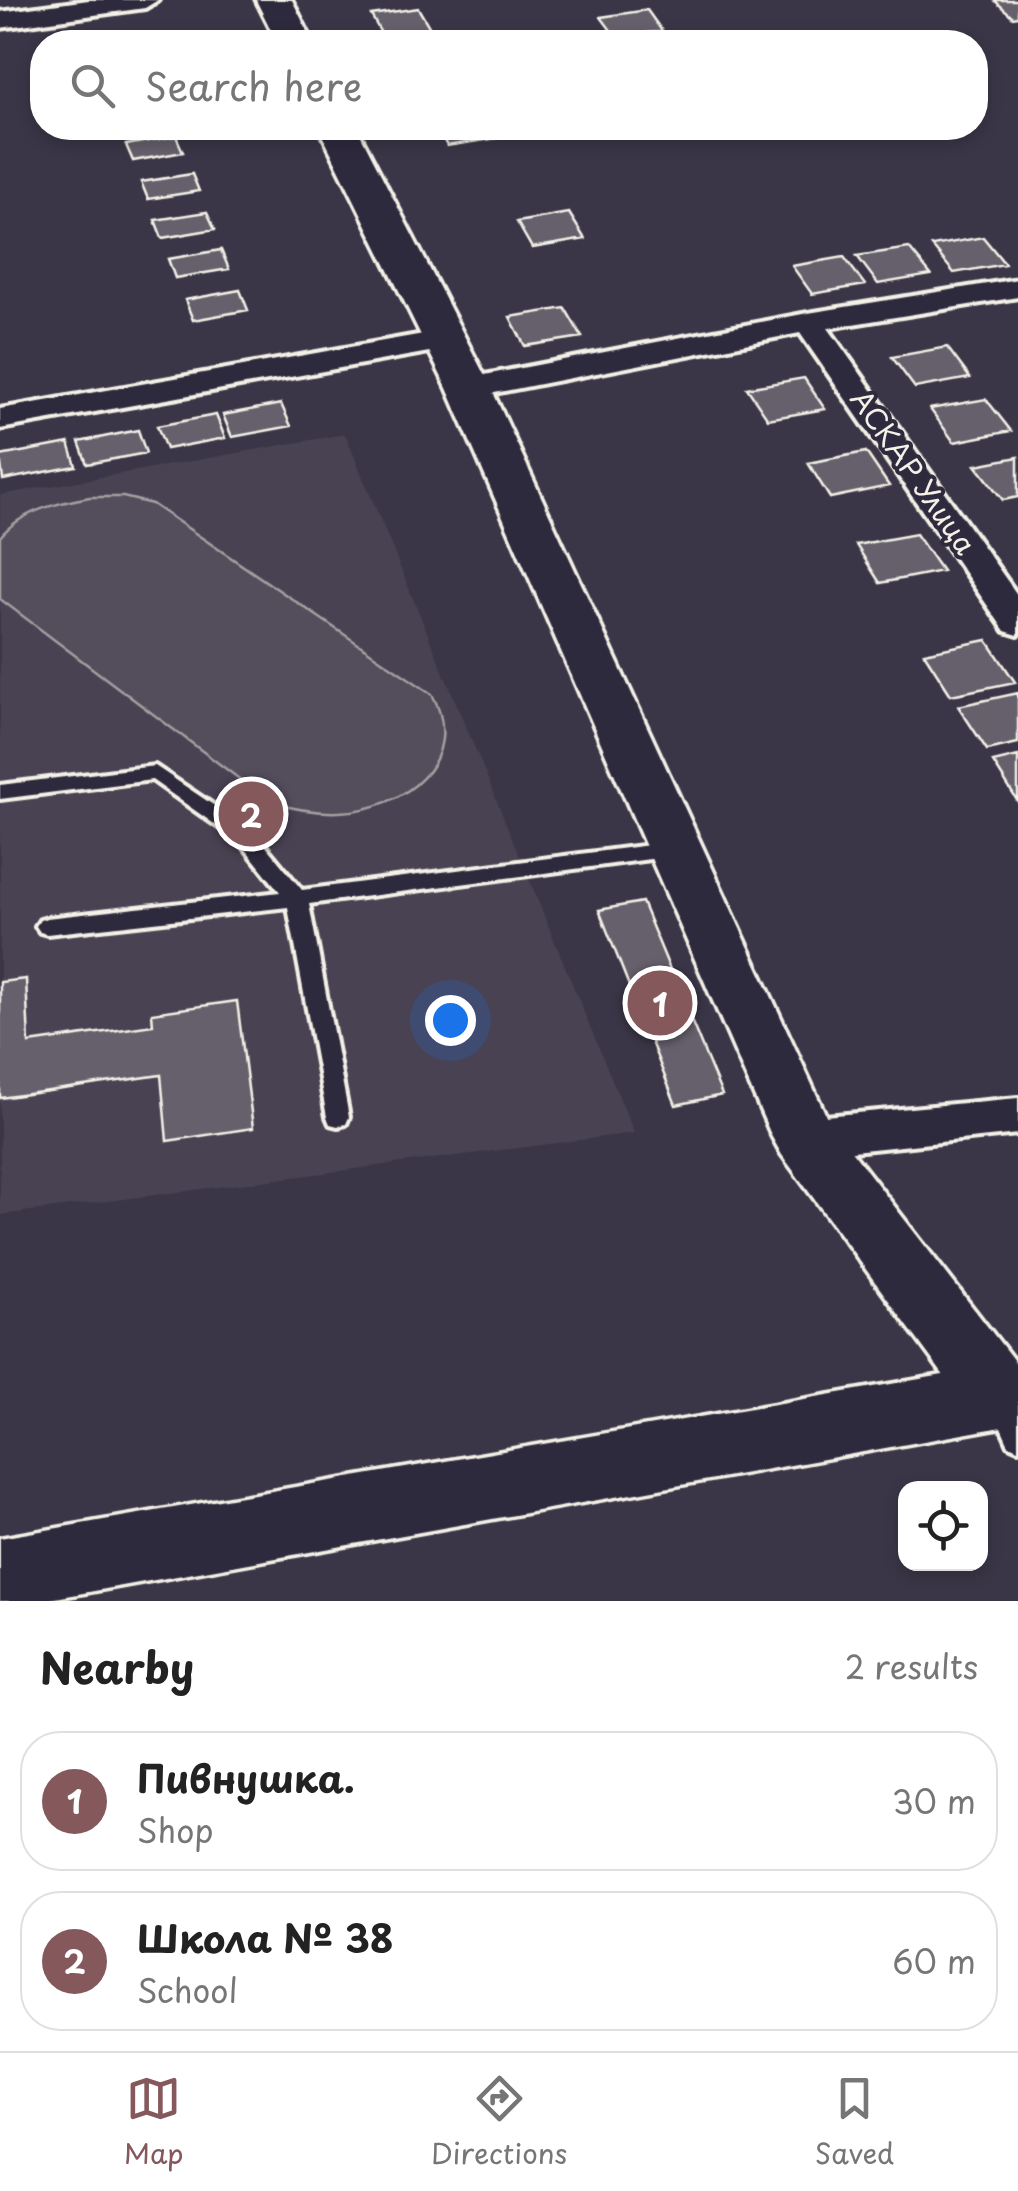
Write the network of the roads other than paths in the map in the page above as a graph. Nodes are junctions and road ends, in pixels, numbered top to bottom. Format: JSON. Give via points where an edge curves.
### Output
{"nodes":[{"id":1,"x":145,"y":0,"type":"edge"},
{"id":2,"x":274,"y":0,"type":"edge"},
{"id":3,"x":0,"y":20,"type":"edge"},
{"id":4,"x":289,"y":30,"type":"edge"},
{"id":5,"x":344,"y":140,"type":"edge"},
{"id":6,"x":1018,"y":288,"type":"edge"},
{"id":7,"x":808,"y":322,"type":"junction"},
{"id":8,"x":446,"y":340,"type":"junction"},
{"id":9,"x":469,"y":388,"type":"junction"},
{"id":10,"x":0,"y":419,"type":"edge"},
{"id":11,"x":1018,"y":622,"type":"edge"},
{"id":12,"x":0,"y":792,"type":"edge"},
{"id":13,"x":675,"y":848,"type":"junction"},
{"id":14,"x":297,"y":898,"type":"junction"},
{"id":15,"x":47,"y":926,"type":"dead end"},
{"id":16,"x":1018,"y":1116,"type":"edge"},
{"id":17,"x":338,"y":1117,"type":"dead end"},
{"id":18,"x":804,"y":1137,"type":"junction"},
{"id":19,"x":1012,"y":1408,"type":"edge"},
{"id":20,"x":0,"y":1573,"type":"edge"}],
"edges":[{"from":1,"to":3,"type":"street"},
{"from":2,"to":4,"type":"main road"},
{"from":5,"to":8,"type":"main road"},
{"from":6,"to":7,"type":"street"},
{"from":7,"to":9,"type":"street"},
{"from":7,"to":11,"type":"street","name":"АСКАР Улица"},
{"from":8,"to":9,"type":"main road"},
{"from":8,"to":10,"type":"street"},
{"from":9,"to":13,"type":"main road"},
{"from":12,"to":14,"type":"lane","via":[[155,773],[248,838]]},
{"from":13,"to":14,"type":"lane"},
{"from":13,"to":18,"type":"main road"},
{"from":14,"to":15,"type":"lane"},
{"from":14,"to":17,"type":"lane"},
{"from":16,"to":18,"type":"street"},
{"from":18,"to":19,"type":"main road"},
{"from":19,"to":20,"type":"main road"}]}
